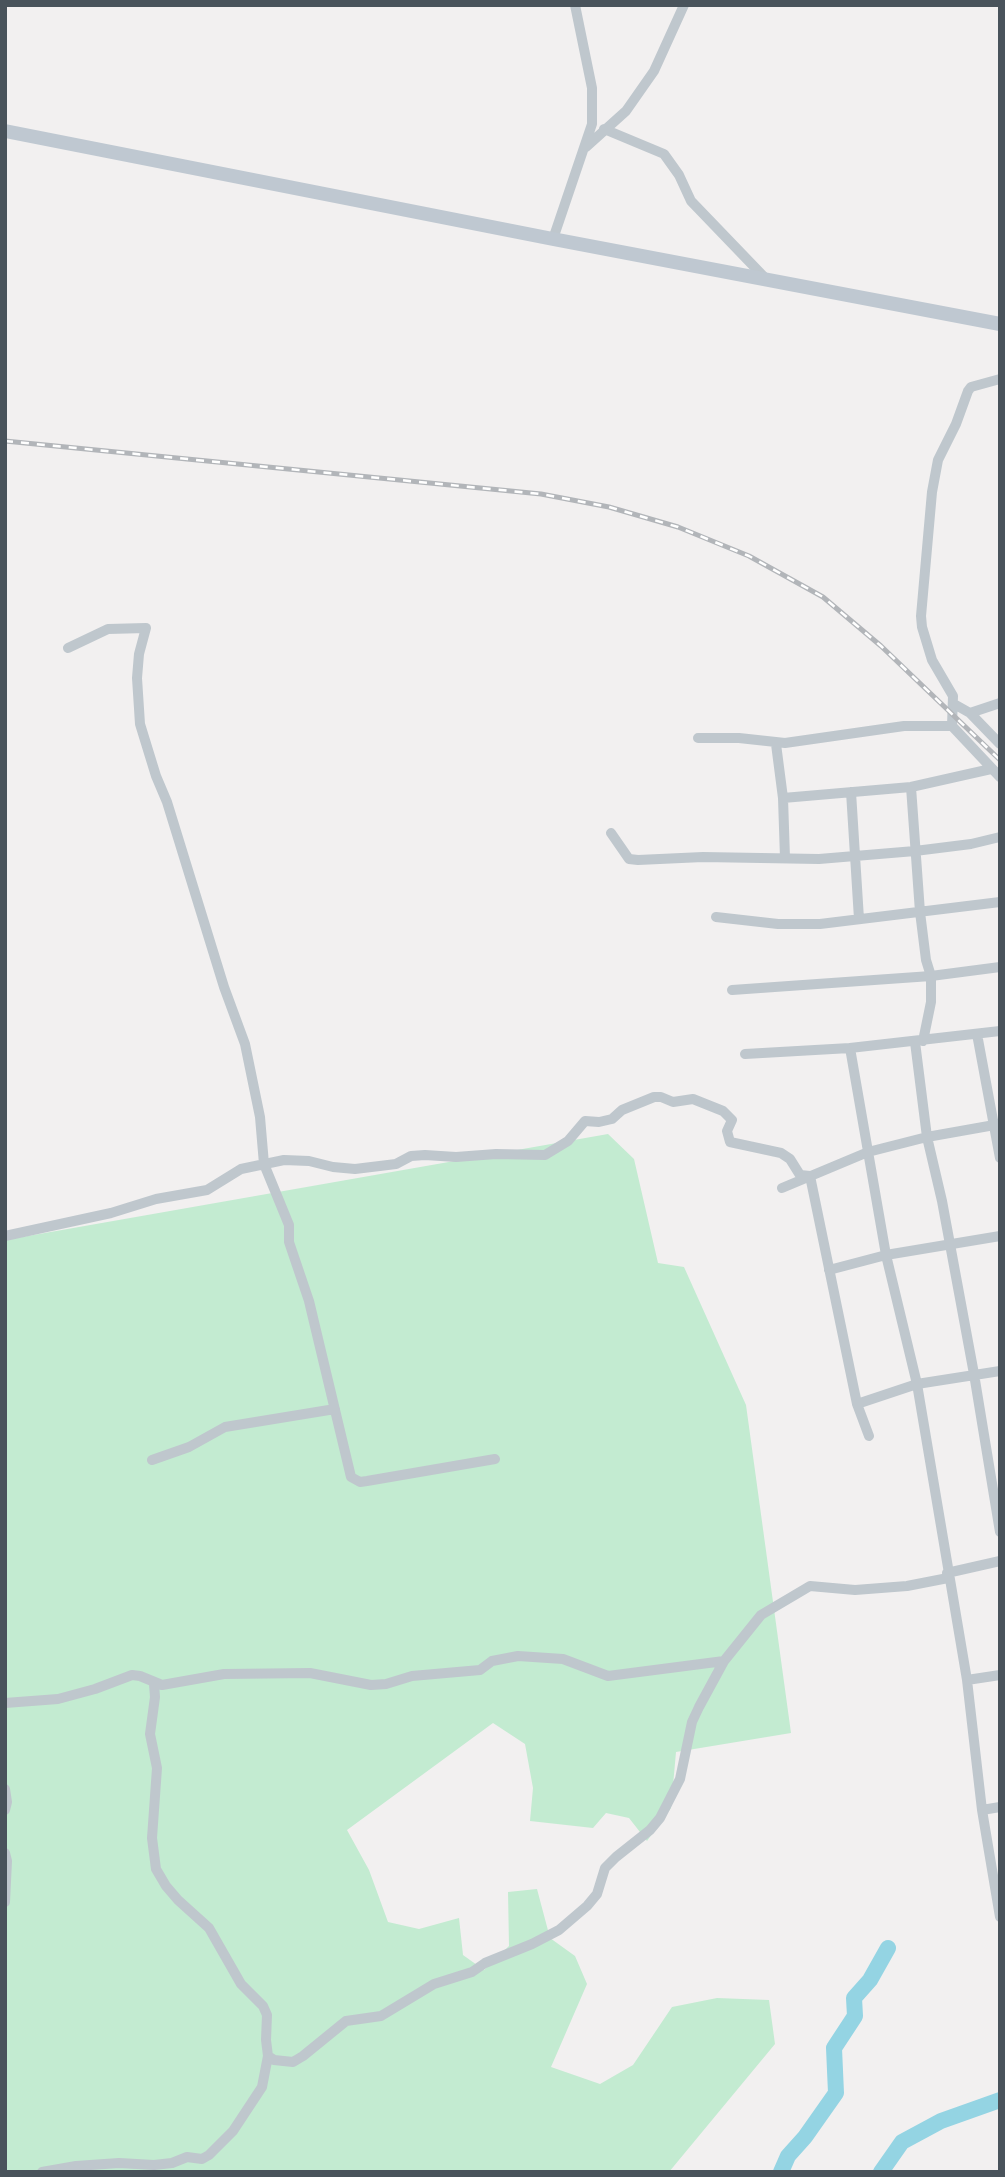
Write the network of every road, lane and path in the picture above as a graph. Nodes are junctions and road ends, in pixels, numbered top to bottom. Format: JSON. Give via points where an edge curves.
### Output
{"nodes":[{"id":1,"x":575,"y":5,"type":"edge"},
{"id":2,"x":684,"y":5,"type":"edge"},
{"id":3,"x":604,"y":129,"type":"junction"},
{"id":4,"x":5,"y":131,"type":"edge"},
{"id":5,"x":583,"y":150,"type":"junction"},
{"id":6,"x":553,"y":239,"type":"junction"},
{"id":7,"x":766,"y":280,"type":"junction"},
{"id":8,"x":1000,"y":324,"type":"edge"},
{"id":9,"x":1000,"y":380,"type":"edge"},
{"id":10,"x":68,"y":648,"type":"dead end"},
{"id":11,"x":1000,"y":703,"type":"edge"},
{"id":12,"x":954,"y":704,"type":"junction"},
{"id":13,"x":970,"y":713,"type":"junction"},
{"id":14,"x":951,"y":726,"type":"junction"},
{"id":15,"x":698,"y":738,"type":"dead end"},
{"id":16,"x":776,"y":744,"type":"junction"},
{"id":17,"x":1000,"y":744,"type":"edge"},
{"id":18,"x":991,"y":769,"type":"junction"},
{"id":19,"x":1000,"y":777,"type":"edge"},
{"id":20,"x":911,"y":787,"type":"junction"},
{"id":21,"x":851,"y":792,"type":"junction"},
{"id":22,"x":782,"y":798,"type":"junction"},
{"id":23,"x":611,"y":833,"type":"dead end"},
{"id":24,"x":1000,"y":837,"type":"edge"},
{"id":25,"x":915,"y":851,"type":"junction"},
{"id":26,"x":853,"y":857,"type":"junction"},
{"id":27,"x":785,"y":858,"type":"junction"},
{"id":28,"x":1000,"y":902,"type":"edge"},
{"id":29,"x":920,"y":912,"type":"junction"},
{"id":30,"x":716,"y":916,"type":"dead end"},
{"id":31,"x":859,"y":919,"type":"junction"},
{"id":32,"x":1000,"y":967,"type":"edge"},
{"id":33,"x":931,"y":976,"type":"junction"},
{"id":34,"x":732,"y":990,"type":"dead end"},
{"id":35,"x":1000,"y":1031,"type":"edge"},
{"id":36,"x":977,"y":1034,"type":"junction"},
{"id":37,"x":919,"y":1042,"type":"junction"},
{"id":38,"x":850,"y":1048,"type":"junction"},
{"id":39,"x":745,"y":1054,"type":"dead end"},
{"id":40,"x":997,"y":1124,"type":"edge"},
{"id":41,"x":927,"y":1138,"type":"junction"},
{"id":42,"x":868,"y":1152,"type":"junction"},
{"id":43,"x":1000,"y":1158,"type":"edge"},
{"id":44,"x":264,"y":1164,"type":"junction"},
{"id":45,"x":810,"y":1175,"type":"junction"},
{"id":46,"x":782,"y":1188,"type":"dead end"},
{"id":47,"x":5,"y":1236,"type":"edge"},
{"id":48,"x":1000,"y":1236,"type":"edge"},
{"id":49,"x":949,"y":1245,"type":"junction"},
{"id":50,"x":886,"y":1255,"type":"junction"},
{"id":51,"x":829,"y":1270,"type":"junction"},
{"id":52,"x":1000,"y":1370,"type":"edge"},
{"id":53,"x":974,"y":1374,"type":"junction"},
{"id":54,"x":917,"y":1384,"type":"junction"},
{"id":55,"x":857,"y":1404,"type":"junction"},
{"id":56,"x":335,"y":1409,"type":"junction"},
{"id":57,"x":869,"y":1436,"type":"dead end"},
{"id":58,"x":495,"y":1459,"type":"dead end"},
{"id":59,"x":152,"y":1460,"type":"dead end"},
{"id":60,"x":1000,"y":1532,"type":"edge"},
{"id":61,"x":1000,"y":1561,"type":"edge"},
{"id":62,"x":948,"y":1575,"type":"junction"},
{"id":63,"x":724,"y":1661,"type":"junction"},
{"id":64,"x":1000,"y":1675,"type":"edge"},
{"id":65,"x":967,"y":1680,"type":"junction"},
{"id":66,"x":154,"y":1684,"type":"junction"},
{"id":67,"x":5,"y":1703,"type":"edge"},
{"id":68,"x":5,"y":1789,"type":"edge"},
{"id":69,"x":1000,"y":1807,"type":"edge"},
{"id":70,"x":5,"y":1810,"type":"edge"},
{"id":71,"x":982,"y":1810,"type":"junction"},
{"id":72,"x":5,"y":1853,"type":"edge"},
{"id":73,"x":5,"y":1902,"type":"edge"},
{"id":74,"x":1000,"y":1917,"type":"edge"},
{"id":75,"x":268,"y":2056,"type":"junction"},
{"id":76,"x":42,"y":2172,"type":"edge"}],
"edges":[{"from":1,"to":5,"type":"street","via":[[592,88],[592,124]]},
{"from":2,"to":3,"type":"street","via":[[654,71],[626,111]]},
{"from":3,"to":5,"type":"street"},
{"from":3,"to":7,"type":"street","via":[[664,154],[691,201]]},
{"from":4,"to":6,"type":"street"},
{"from":5,"to":6,"type":"street"},
{"from":6,"to":7,"type":"street"},
{"from":7,"to":8,"type":"street"},
{"from":9,"to":12,"type":"street","via":[[968,391],[938,460],[932,492],[922,627]]},
{"from":10,"to":44,"type":"street","via":[[107,629],[146,628],[136,678],[140,724],[245,1044]]},
{"from":11,"to":13,"type":"street"},
{"from":12,"to":13,"type":"street"},
{"from":12,"to":14,"type":"street"},
{"from":13,"to":17,"type":"street"},
{"from":14,"to":16,"type":"street","via":[[904,726]]},
{"from":14,"to":18,"type":"street"},
{"from":15,"to":16,"type":"street"},
{"from":16,"to":22,"type":"street"},
{"from":18,"to":19,"type":"street"},
{"from":18,"to":20,"type":"street"},
{"from":20,"to":21,"type":"street"},
{"from":20,"to":25,"type":"street"},
{"from":21,"to":22,"type":"street"},
{"from":21,"to":26,"type":"street"},
{"from":22,"to":27,"type":"street"},
{"from":23,"to":27,"type":"street","via":[[629,859]]},
{"from":24,"to":25,"type":"street"},
{"from":25,"to":26,"type":"street"},
{"from":25,"to":29,"type":"street"},
{"from":26,"to":27,"type":"street"},
{"from":26,"to":31,"type":"street"},
{"from":28,"to":29,"type":"street"},
{"from":29,"to":31,"type":"street"},
{"from":29,"to":33,"type":"street"},
{"from":30,"to":31,"type":"street","via":[[778,924]]},
{"from":32,"to":33,"type":"street"},
{"from":33,"to":34,"type":"street"},
{"from":33,"to":37,"type":"street","via":[[931,1002]]},
{"from":35,"to":36,"type":"street"},
{"from":36,"to":37,"type":"street"},
{"from":36,"to":40,"type":"street"},
{"from":37,"to":38,"type":"street"},
{"from":37,"to":41,"type":"street"},
{"from":38,"to":39,"type":"street"},
{"from":38,"to":42,"type":"street"},
{"from":40,"to":41,"type":"street"},
{"from":40,"to":43,"type":"street"},
{"from":41,"to":42,"type":"street"},
{"from":41,"to":49,"type":"street"},
{"from":42,"to":45,"type":"street"},
{"from":42,"to":50,"type":"street"},
{"from":44,"to":45,"type":"street","via":[[309,1161],[355,1169],[396,1164],[411,1156],[545,1155],[568,1141],[585,1121],[612,1119],[622,1110],[661,1097],[673,1102],[693,1099],[723,1111],[732,1120],[727,1131],[730,1142],[781,1153],[800,1175]]},
{"from":44,"to":47,"type":"street","via":[[241,1170],[207,1190]]},
{"from":44,"to":56,"type":"street","via":[[289,1225],[289,1241]]},
{"from":45,"to":46,"type":"street"},
{"from":45,"to":51,"type":"street"},
{"from":48,"to":49,"type":"street"},
{"from":49,"to":50,"type":"street"},
{"from":49,"to":53,"type":"street"},
{"from":50,"to":51,"type":"street"},
{"from":50,"to":54,"type":"street"},
{"from":51,"to":55,"type":"street"},
{"from":52,"to":53,"type":"street"},
{"from":53,"to":54,"type":"street"},
{"from":53,"to":60,"type":"street"},
{"from":54,"to":55,"type":"street"},
{"from":54,"to":62,"type":"street"},
{"from":55,"to":57,"type":"street"},
{"from":56,"to":58,"type":"street","via":[[351,1477],[360,1482]]},
{"from":56,"to":59,"type":"street","via":[[225,1427]]},
{"from":61,"to":62,"type":"street"},
{"from":62,"to":63,"type":"street","via":[[907,1586],[855,1590],[810,1586],[761,1615]]},
{"from":62,"to":65,"type":"street"},
{"from":63,"to":66,"type":"street","via":[[608,1675],[563,1659],[518,1656],[492,1661],[480,1670],[412,1676],[386,1684],[265,1672]]},
{"from":63,"to":75,"type":"street","via":[[692,1722],[680,1779],[660,1818],[605,1868],[597,1894],[587,1906],[559,1930],[532,1944],[434,1984],[381,2016],[346,2021],[293,2062]]},
{"from":64,"to":65,"type":"street"},
{"from":65,"to":71,"type":"street"},
{"from":66,"to":67,"type":"street","via":[[132,1675],[58,1699]]},
{"from":66,"to":75,"type":"street","via":[[149,1734],[158,1768],[152,1838],[156,1869],[178,1900],[209,1928],[241,1984],[263,2006]]},
{"from":68,"to":70,"type":"street"},
{"from":69,"to":71,"type":"street"},
{"from":71,"to":74,"type":"street"},
{"from":72,"to":73,"type":"street"},
{"from":75,"to":76,"type":"street","via":[[262,2087],[250,2108],[209,2155],[154,2165],[119,2163]]}]}
